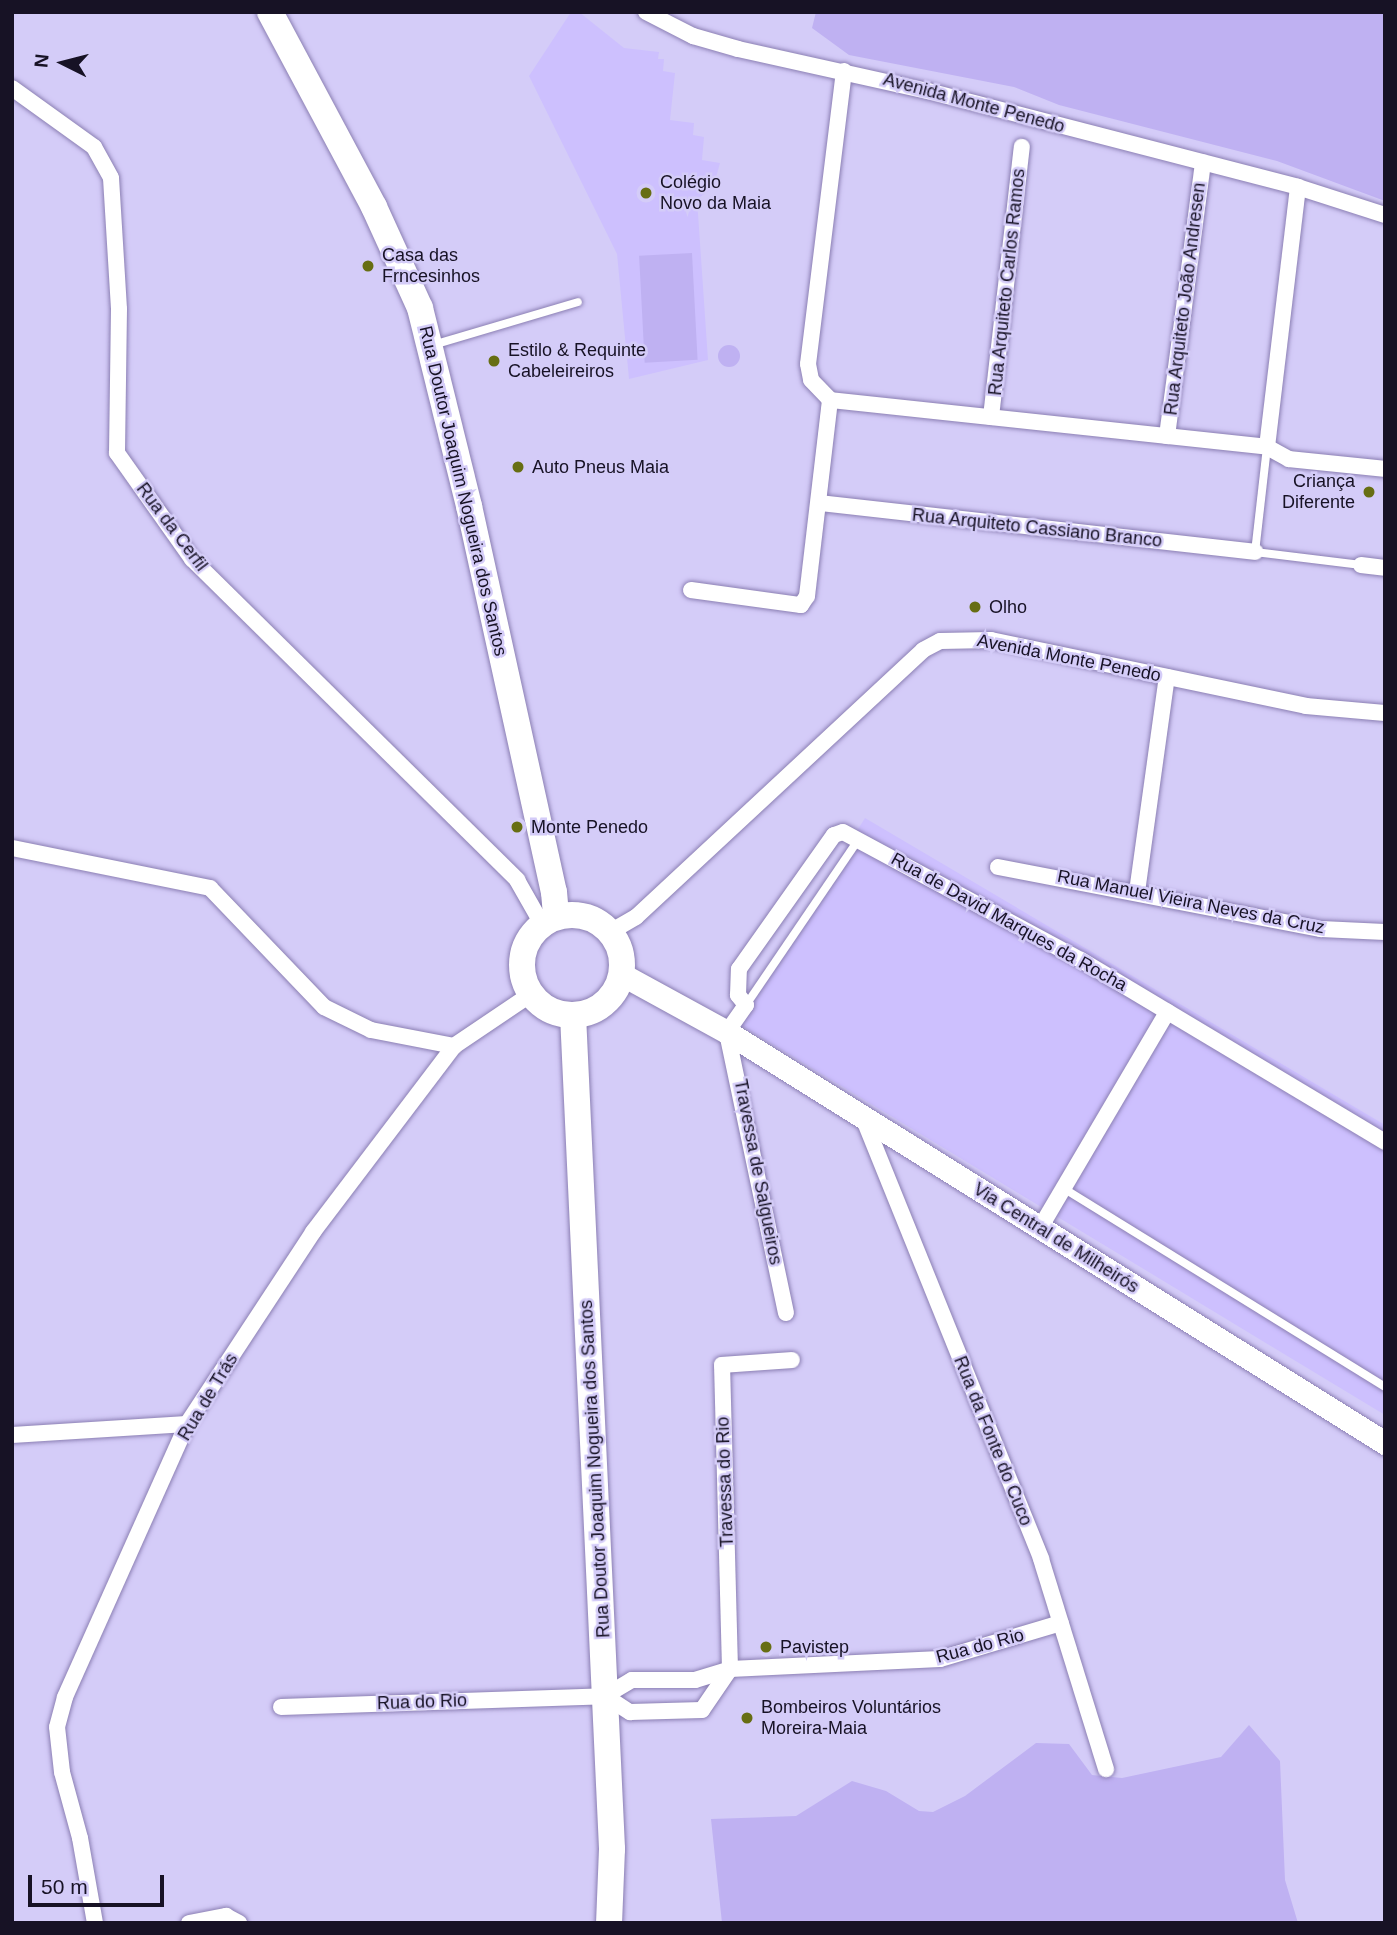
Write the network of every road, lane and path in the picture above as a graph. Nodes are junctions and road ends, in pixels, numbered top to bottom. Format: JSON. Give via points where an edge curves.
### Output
{"nodes":[{"id":1,"x":270,"y":12,"type":"edge"},
{"id":2,"x":646,"y":12,"type":"edge"},
{"id":3,"x":844,"y":71,"type":"junction"},
{"id":4,"x":12,"y":88,"type":"edge"},
{"id":5,"x":1022,"y":147,"type":"dead end"},
{"id":6,"x":1203,"y":162,"type":"junction"},
{"id":7,"x":1298,"y":187,"type":"junction"},
{"id":8,"x":1385,"y":215,"type":"edge"},
{"id":9,"x":578,"y":302,"type":"dead end"},
{"id":10,"x":431,"y":345,"type":"junction"},
{"id":11,"x":830,"y":400,"type":"junction"},
{"id":12,"x":991,"y":417,"type":"junction"},
{"id":13,"x":1167,"y":436,"type":"junction"},
{"id":14,"x":1267,"y":447,"type":"junction"},
{"id":15,"x":1385,"y":469,"type":"edge"},
{"id":16,"x":820,"y":503,"type":"junction"},
{"id":17,"x":1255,"y":552,"type":"junction"},
{"id":18,"x":1361,"y":565,"type":"joint"},
{"id":19,"x":1385,"y":568,"type":"edge"},
{"id":20,"x":691,"y":590,"type":"dead end"},
{"id":21,"x":1167,"y":677,"type":"junction"},
{"id":22,"x":1385,"y":713,"type":"edge"},
{"id":23,"x":859,"y":838,"type":"junction"},
{"id":24,"x":12,"y":848,"type":"edge"},
{"id":25,"x":998,"y":867,"type":"dead end"},
{"id":26,"x":1136,"y":892,"type":"junction"},
{"id":27,"x":549,"y":920,"type":"junction"},
{"id":28,"x":610,"y":932,"type":"junction"},
{"id":29,"x":1385,"y":932,"type":"edge"},
{"id":30,"x":621,"y":974,"type":"junction"},
{"id":31,"x":531,"y":994,"type":"junction"},
{"id":32,"x":746,"y":1005,"type":"junction"},
{"id":33,"x":1167,"y":1012,"type":"junction"},
{"id":34,"x":573,"y":1015,"type":"junction"},
{"id":35,"x":727,"y":1032,"type":"junction"},
{"id":36,"x":454,"y":1046,"type":"junction"},
{"id":37,"x":864,"y":1120,"type":"junction"},
{"id":38,"x":1385,"y":1142,"type":"edge"},
{"id":39,"x":1063,"y":1188,"type":"junction"},
{"id":40,"x":1040,"y":1228,"type":"junction"},
{"id":41,"x":786,"y":1313,"type":"dead end"},
{"id":42,"x":792,"y":1360,"type":"dead end"},
{"id":43,"x":1385,"y":1387,"type":"edge"},
{"id":44,"x":187,"y":1424,"type":"junction"},
{"id":45,"x":12,"y":1435,"type":"edge"},
{"id":46,"x":1385,"y":1443,"type":"edge"},
{"id":47,"x":1060,"y":1623,"type":"junction"},
{"id":48,"x":730,"y":1669,"type":"junction"},
{"id":49,"x":605,"y":1696,"type":"junction"},
{"id":50,"x":281,"y":1707,"type":"dead end"},
{"id":51,"x":1105,"y":1769,"type":"dead end"},
{"id":52,"x":95,"y":1923,"type":"edge"},
{"id":53,"x":189,"y":1923,"type":"edge"},
{"id":54,"x":239,"y":1923,"type":"edge"},
{"id":55,"x":609,"y":1923,"type":"edge"}],
"edges":[{"from":1,"to":10,"type":"main road","name":"Rua Doutor Joaquim Nogueira dos Santos","via":[[398,257]]},
{"from":2,"to":3,"type":"street","name":"Avenida Monte Penedo","via":[[715,43]]},
{"from":3,"to":6,"type":"street","name":"Avenida Monte Penedo"},
{"from":3,"to":11,"type":"street","via":[[808,364],[811,380]]},
{"from":4,"to":27,"type":"street","name":"Rua da Cerfil","via":[[94,147],[111,178],[119,309],[117,453],[192,559],[517,880]]},
{"from":5,"to":12,"type":"street","name":"Rua Arquiteto Carlos Ramos"},
{"from":6,"to":7,"type":"street","name":"Avenida Monte Penedo"},
{"from":6,"to":13,"type":"street","name":"Rua Arquiteto João Andresen"},
{"from":7,"to":8,"type":"street","name":"Avenida Monte Penedo"},
{"from":7,"to":14,"type":"street"},
{"from":9,"to":10,"type":"lane"},
{"from":10,"to":27,"type":"main road","name":"Rua Doutor Joaquim Nogueira dos Santos","via":[[552,878]]},
{"from":11,"to":12,"type":"street"},
{"from":11,"to":16,"type":"street"},
{"from":12,"to":13,"type":"street"},
{"from":13,"to":14,"type":"street"},
{"from":14,"to":15,"type":"street","via":[[1289,458]]},
{"from":14,"to":17,"type":"lane"},
{"from":16,"to":17,"type":"street","name":"Rua Arquiteto Cassiano Branco"},
{"from":16,"to":20,"type":"street","via":[[807,596],[801,605]]},
{"from":17,"to":18,"type":"lane"},
{"from":18,"to":19,"type":"street"},
{"from":21,"to":22,"type":"street","name":"Avenida Monte Penedo","via":[[1306,706]]},
{"from":21,"to":26,"type":"street"},
{"from":21,"to":28,"type":"street","name":"Avenida Monte Penedo","via":[[990,640],[940,641],[922,650],[636,917]]},
{"from":23,"to":32,"type":"lane"},
{"from":23,"to":32,"type":"street","via":[[843,832],[834,835],[739,969],[738,995]]},
{"from":23,"to":33,"type":"street","name":"Rua de David Marques da Rocha"},
{"from":24,"to":36,"type":"street","via":[[210,888],[324,1007],[370,1030]]},
{"from":25,"to":26,"type":"street","name":"Rua Manuel Vieira Neves da Cruz"},
{"from":26,"to":29,"type":"street","name":"Rua Manuel Vieira Neves da Cruz","via":[[1321,929]]},
{"from":27,"to":28,"type":"main road","via":[[580,915]]},
{"from":27,"to":31,"type":"main road","via":[[527,941],[521,962]]},
{"from":28,"to":30,"type":"main road","via":[[620,951]]},
{"from":30,"to":34,"type":"main road","via":[[610,998],[586,1013]]},
{"from":30,"to":35,"type":"street","name":"Via Central de Milheirós"},
{"from":31,"to":34,"type":"main road","via":[[549,1010]]},
{"from":31,"to":36,"type":"street","name":"Rua de Trás"},
{"from":32,"to":35,"type":"street"},
{"from":33,"to":38,"type":"street","name":"Rua de David Marques da Rocha"},
{"from":33,"to":39,"type":"street"},
{"from":34,"to":49,"type":"main road","name":"Rua Doutor Joaquim Nogueira dos Santos"},
{"from":35,"to":37,"type":"street","name":"Via Central de Milheirós"},
{"from":35,"to":41,"type":"street","name":"Travessa de Salgueiros"},
{"from":36,"to":44,"type":"street","name":"Rua de Trás","via":[[313,1232]]},
{"from":37,"to":40,"type":"street","name":"Via Central de Milheirós"},
{"from":37,"to":47,"type":"street","name":"Rua da Fonte do Cuco","via":[[1041,1559]]},
{"from":39,"to":40,"type":"street"},
{"from":39,"to":43,"type":"lane"},
{"from":40,"to":46,"type":"street","name":"Via Central de Milheirós"},
{"from":42,"to":48,"type":"street","name":"Travessa do Rio","via":[[722,1365]]},
{"from":44,"to":45,"type":"street"},
{"from":44,"to":52,"type":"street","name":"Rua de Trás","via":[[65,1698],[57,1727],[62,1772]]},
{"from":47,"to":48,"type":"street","name":"Rua do Rio","via":[[940,1660]]},
{"from":47,"to":51,"type":"street","name":"Rua da Fonte do Cuco"},
{"from":48,"to":49,"type":"street","name":"Rua do Rio","via":[[695,1680],[632,1680]]},
{"from":48,"to":49,"type":"street","name":"Rua do Rio","via":[[702,1710],[630,1712]]},
{"from":49,"to":50,"type":"street","name":"Rua do Rio"},
{"from":49,"to":55,"type":"main road","name":"Rua Doutor Joaquim Nogueira dos Santos","via":[[613,1893]]},
{"from":53,"to":54,"type":"street","via":[[226,1916]]}]}
